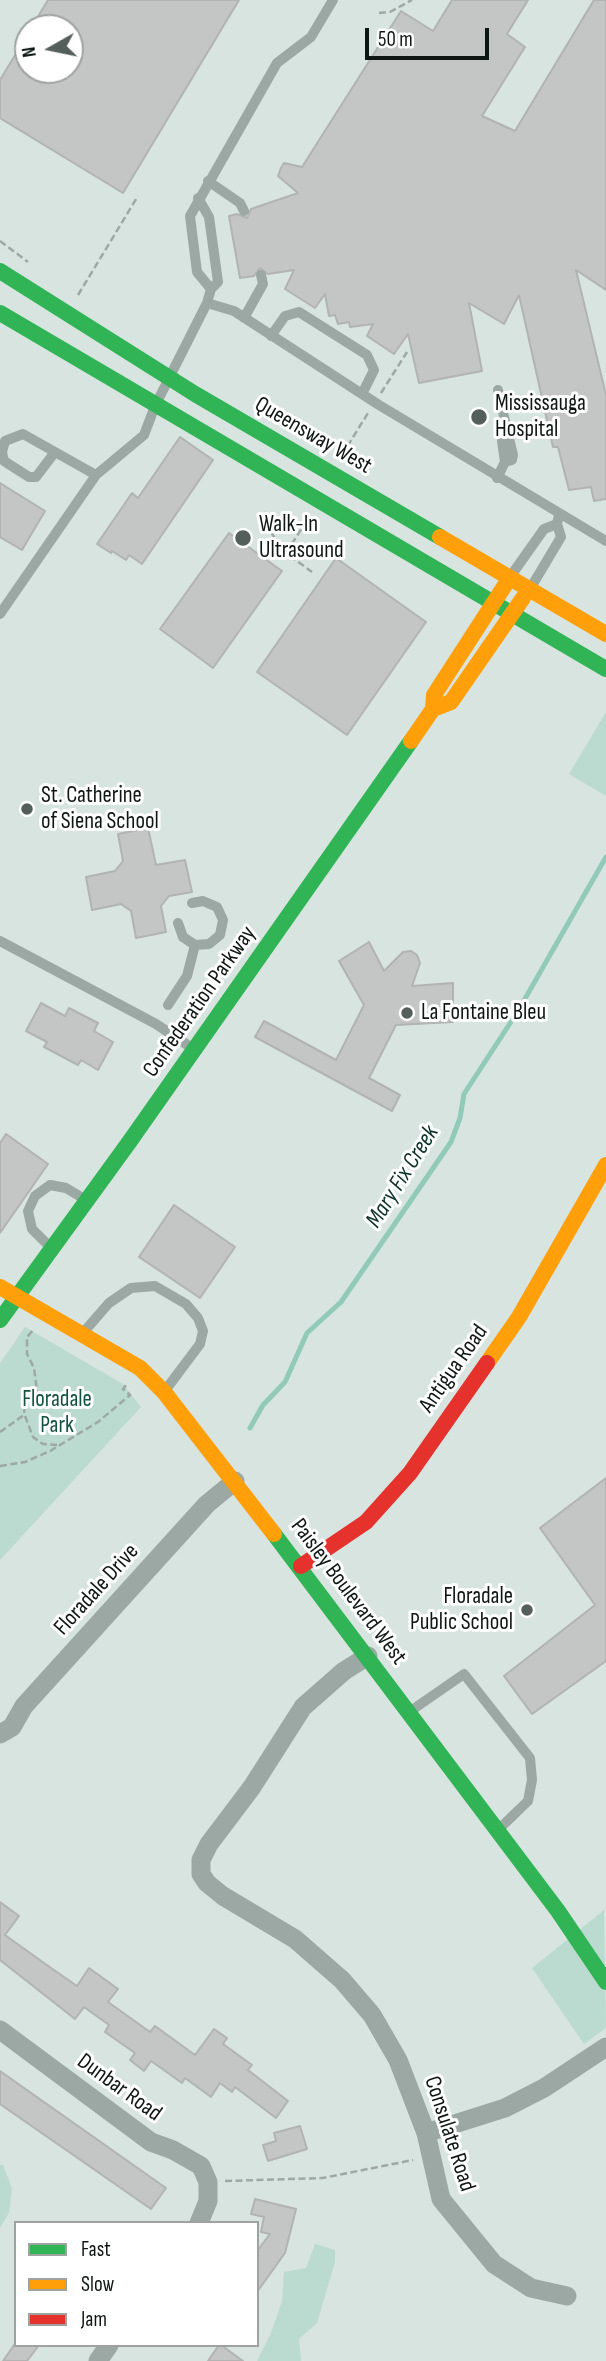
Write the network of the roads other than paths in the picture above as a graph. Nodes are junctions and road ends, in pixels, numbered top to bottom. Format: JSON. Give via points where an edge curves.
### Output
{"nodes":[{"id":1,"x":333,"y":0,"type":"edge"},
{"id":2,"x":208,"y":181,"type":"junction"},
{"id":3,"x":198,"y":198,"type":"junction"},
{"id":4,"x":244,"y":211,"type":"dead end"},
{"id":5,"x":0,"y":271,"type":"edge"},
{"id":6,"x":261,"y":275,"type":"dead end"},
{"id":7,"x":211,"y":289,"type":"junction"},
{"id":8,"x":207,"y":303,"type":"junction"},
{"id":9,"x":0,"y":313,"type":"edge"},
{"id":10,"x":244,"y":318,"type":"junction"},
{"id":11,"x":271,"y":337,"type":"junction"},
{"id":12,"x":169,"y":379,"type":"junction"},
{"id":13,"x":498,"y":390,"type":"dead end"},
{"id":14,"x":362,"y":394,"type":"junction"},
{"id":15,"x":155,"y":406,"type":"junction"},
{"id":16,"x":55,"y":452,"type":"junction"},
{"id":17,"x":96,"y":475,"type":"junction"},
{"id":18,"x":497,"y":478,"type":"junction"},
{"id":19,"x":558,"y":519,"type":"junction"},
{"id":20,"x":606,"y":541,"type":"edge"},
{"id":21,"x":509,"y":579,"type":"junction"},
{"id":22,"x":529,"y":589,"type":"junction"},
{"id":23,"x":493,"y":603,"type":"junction"},
{"id":24,"x":512,"y":613,"type":"junction"},
{"id":25,"x":0,"y":614,"type":"edge"},
{"id":26,"x":606,"y":634,"type":"edge"},
{"id":27,"x":606,"y":669,"type":"edge"},
{"id":28,"x":433,"y":709,"type":"junction"},
{"id":29,"x":192,"y":902,"type":"dead end"},
{"id":30,"x":178,"y":923,"type":"dead end"},
{"id":31,"x":0,"y":941,"type":"edge"},
{"id":32,"x":195,"y":945,"type":"junction"},
{"id":33,"x":168,"y":1005,"type":"dead end"},
{"id":34,"x":194,"y":1049,"type":"junction"},
{"id":35,"x":606,"y":1165,"type":"edge"},
{"id":36,"x":88,"y":1201,"type":"junction"},
{"id":37,"x":53,"y":1249,"type":"junction"},
{"id":38,"x":0,"y":1287,"type":"edge"},
{"id":39,"x":17,"y":1298,"type":"junction"},
{"id":40,"x":0,"y":1320,"type":"edge"},
{"id":41,"x":82,"y":1334,"type":"junction"},
{"id":42,"x":164,"y":1392,"type":"junction"},
{"id":43,"x":235,"y":1481,"type":"junction"},
{"id":44,"x":301,"y":1566,"type":"junction"},
{"id":45,"x":368,"y":1656,"type":"junction"},
{"id":46,"x":410,"y":1712,"type":"junction"},
{"id":47,"x":0,"y":1734,"type":"edge"},
{"id":48,"x":496,"y":1831,"type":"junction"},
{"id":49,"x":606,"y":1982,"type":"edge"},
{"id":50,"x":0,"y":2030,"type":"edge"},
{"id":51,"x":606,"y":2047,"type":"edge"},
{"id":52,"x":426,"y":2133,"type":"junction"},
{"id":53,"x":201,"y":2221,"type":"edge"},
{"id":54,"x":566,"y":2296,"type":"dead end"}],
"edges":[{"from":1,"to":2,"type":"lane","via":[[312,37],[277,63]]},
{"from":2,"to":3,"type":"lane"},
{"from":2,"to":4,"type":"lane","via":[[240,203]]},
{"from":3,"to":7,"type":"lane","via":[[209,217],[218,282]]},
{"from":3,"to":7,"type":"lane","via":[[190,216],[197,272]]},
{"from":5,"to":12,"type":"street","name":"Queensway West"},
{"from":6,"to":10,"type":"lane","via":[[263,284]]},
{"from":7,"to":8,"type":"lane"},
{"from":8,"to":10,"type":"lane"},
{"from":8,"to":12,"type":"lane"},
{"from":9,"to":15,"type":"street"},
{"from":10,"to":11,"type":"lane"},
{"from":11,"to":14,"type":"lane"},
{"from":11,"to":14,"type":"lane","via":[[285,316],[299,312],[367,355],[374,370]]},
{"from":12,"to":15,"type":"lane"},
{"from":12,"to":21,"type":"street","name":"Queensway West"},
{"from":13,"to":18,"type":"lane","via":[[513,455]]},
{"from":14,"to":18,"type":"lane"},
{"from":15,"to":17,"type":"lane","via":[[145,435]]},
{"from":15,"to":23,"type":"street"},
{"from":16,"to":16,"type":"lane","via":[[23,434],[5,441],[2,452],[4,461],[29,477],[36,477]]},
{"from":16,"to":17,"type":"lane"},
{"from":17,"to":25,"type":"lane"},
{"from":18,"to":19,"type":"lane"},
{"from":19,"to":20,"type":"lane"},
{"from":19,"to":21,"type":"lane","via":[[544,529]]},
{"from":19,"to":22,"type":"lane","via":[[561,537]]},
{"from":21,"to":22,"type":"street","name":"Queensway West"},
{"from":21,"to":23,"type":"street","name":"Confederation Parkway"},
{"from":22,"to":24,"type":"street","name":"Confederation Parkway"},
{"from":22,"to":26,"type":"street","name":"Queensway West"},
{"from":23,"to":24,"type":"street"},
{"from":23,"to":28,"type":"street","name":"Confederation Parkway","via":[[434,695]]},
{"from":24,"to":27,"type":"street"},
{"from":24,"to":28,"type":"street","name":"Confederation Parkway","via":[[451,702]]},
{"from":28,"to":34,"type":"street","name":"Confederation Parkway"},
{"from":29,"to":32,"type":"lane","via":[[211,903],[223,920],[216,940]]},
{"from":30,"to":32,"type":"lane","via":[[183,937]]},
{"from":31,"to":34,"type":"lane"},
{"from":32,"to":33,"type":"lane","via":[[187,976]]},
{"from":34,"to":36,"type":"street","name":"Confederation Parkway"},
{"from":35,"to":44,"type":"street","name":"Antigua Road","via":[[519,1317],[410,1473],[366,1522]]},
{"from":36,"to":37,"type":"street","name":"Confederation Parkway"},
{"from":36,"to":37,"type":"lane","via":[[50,1185],[35,1196],[28,1210],[32,1229]]},
{"from":37,"to":39,"type":"street","name":"Confederation Parkway"},
{"from":38,"to":39,"type":"street","name":"Paisley Boulevard West"},
{"from":39,"to":40,"type":"street","name":"Confederation Parkway"},
{"from":39,"to":41,"type":"street","name":"Paisley Boulevard West"},
{"from":41,"to":42,"type":"street","name":"Paisley Boulevard West","via":[[140,1368]]},
{"from":41,"to":42,"type":"lane","via":[[109,1303],[131,1289],[155,1286],[186,1304],[203,1331],[200,1344]]},
{"from":42,"to":43,"type":"street","name":"Paisley Boulevard West"},
{"from":43,"to":44,"type":"street","name":"Paisley Boulevard West"},
{"from":43,"to":47,"type":"street","name":"Floradale Drive","via":[[207,1504],[24,1706],[12,1727]]},
{"from":44,"to":45,"type":"street","name":"Paisley Boulevard West"},
{"from":45,"to":46,"type":"street","name":"Paisley Boulevard West"},
{"from":45,"to":52,"type":"street","name":"Consulate Road","via":[[303,1707],[252,1787],[208,1844],[201,1874],[223,1896],[295,1939],[342,1980],[372,2015],[398,2060]]},
{"from":46,"to":48,"type":"street","name":"Paisley Boulevard West"},
{"from":46,"to":48,"type":"lane","via":[[464,1674],[530,1758],[528,1801]]},
{"from":48,"to":49,"type":"street","name":"Paisley Boulevard West"},
{"from":50,"to":53,"type":"street","name":"Dunbar Road","via":[[151,2142],[201,2166],[208,2182],[208,2201]]},
{"from":51,"to":52,"type":"street","via":[[505,2108]]},
{"from":52,"to":54,"type":"street","name":"Consulate Road","via":[[441,2199],[494,2263],[531,2288]]}]}
